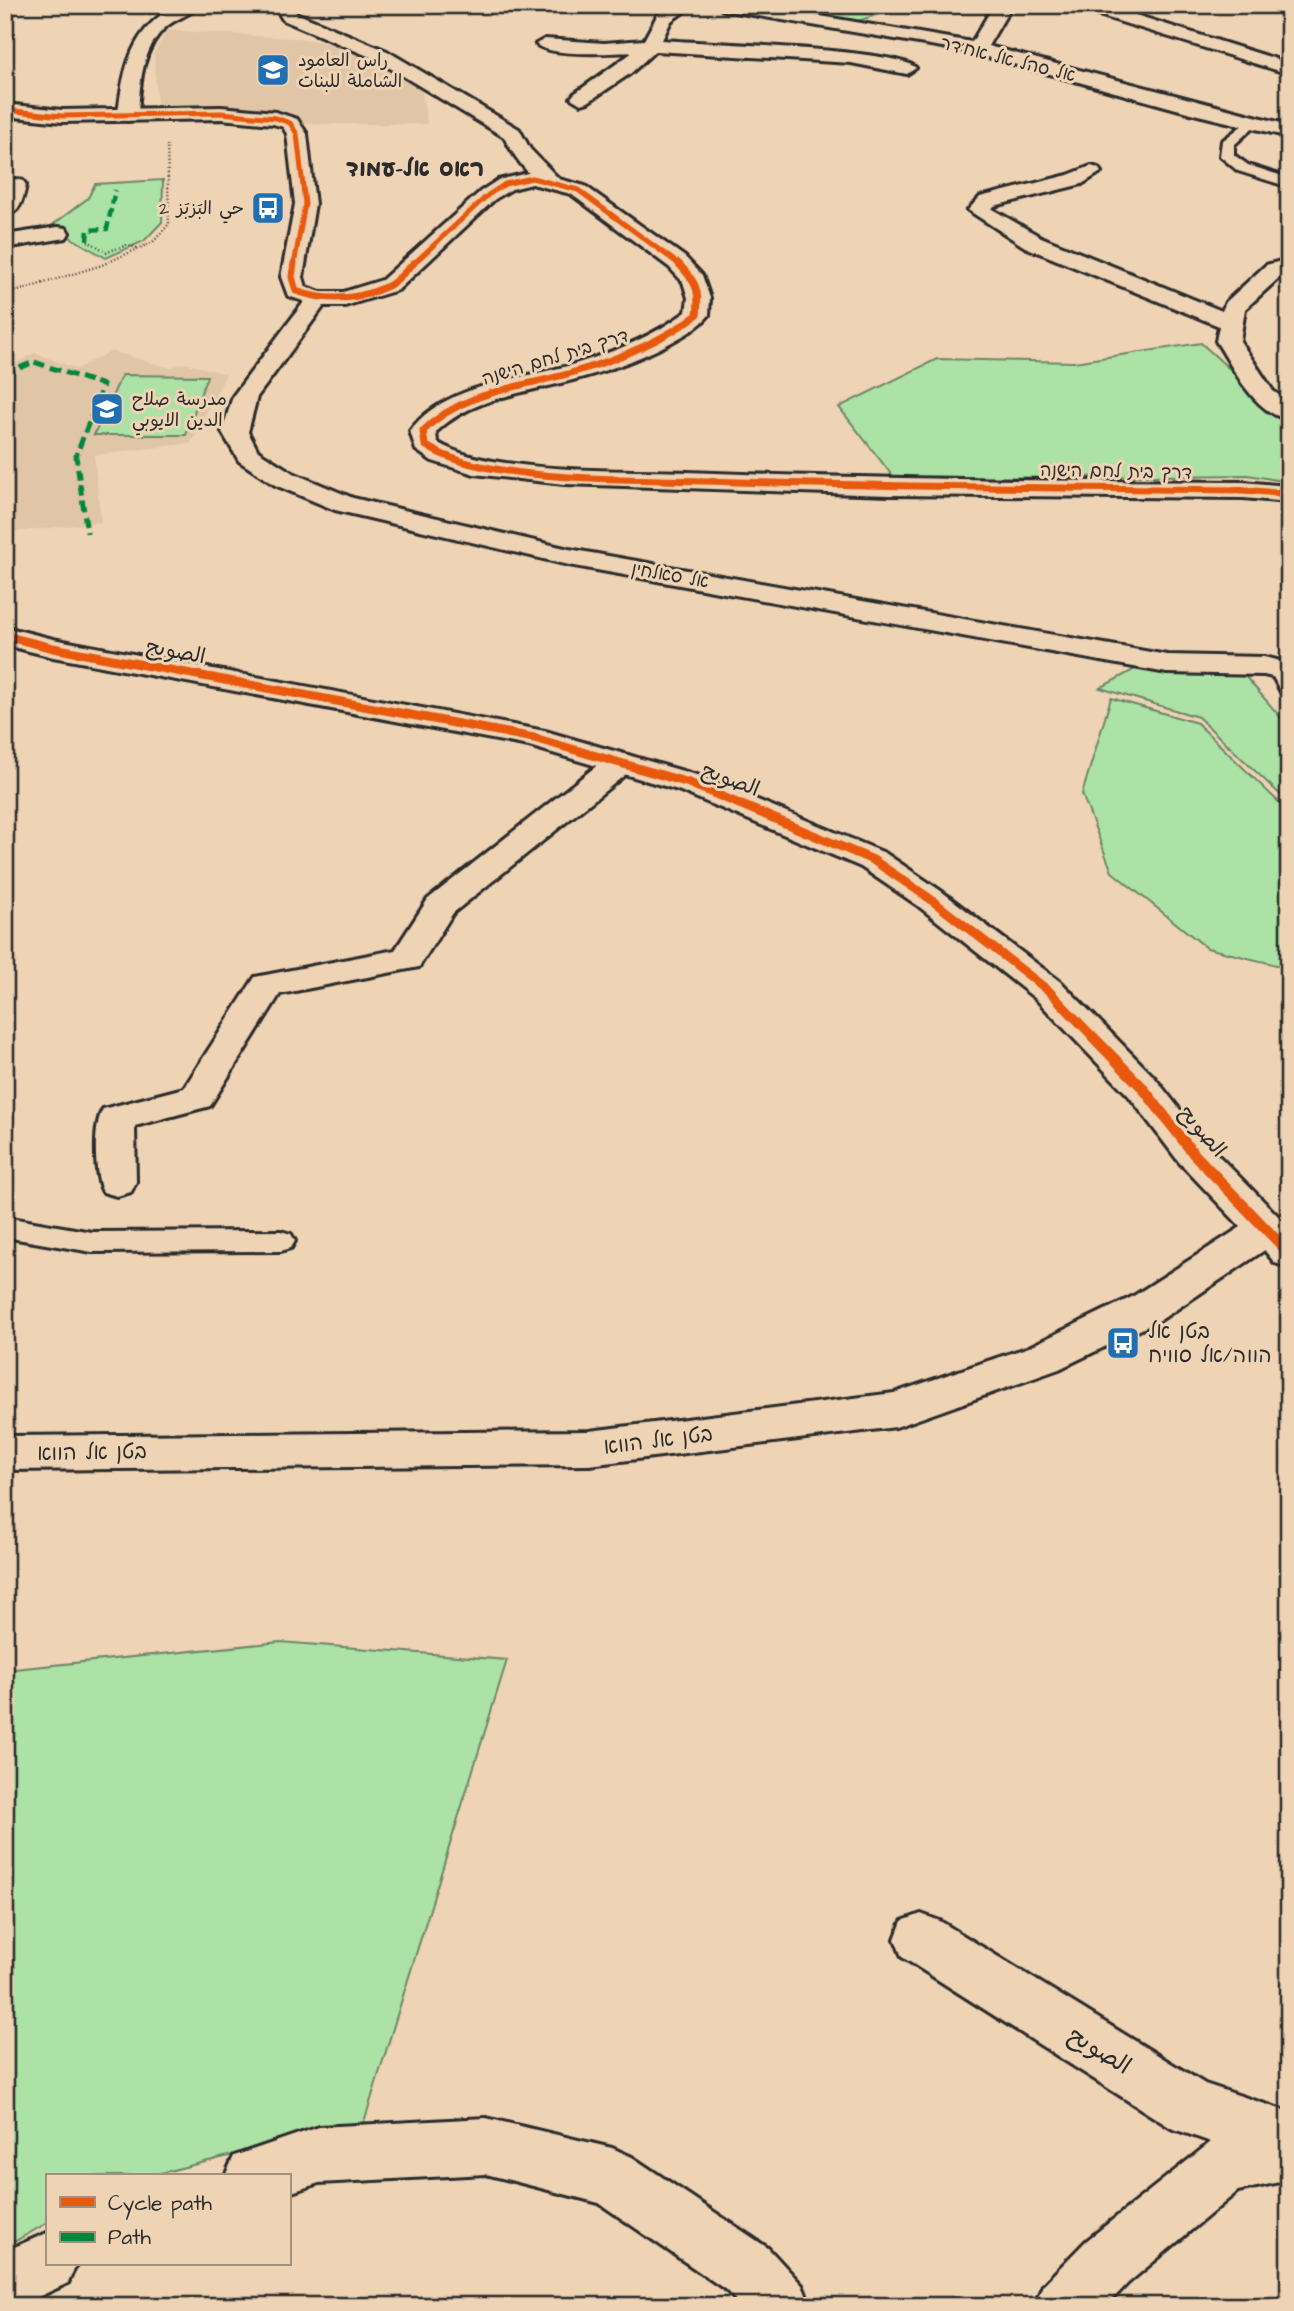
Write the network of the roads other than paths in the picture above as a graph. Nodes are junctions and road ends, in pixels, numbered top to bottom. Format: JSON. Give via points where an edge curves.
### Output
{"nodes":[{"id":1,"x":192,"y":5,"type":"edge"},
{"id":2,"x":284,"y":5,"type":"edge"},
{"id":3,"x":685,"y":5,"type":"edge"},
{"id":4,"x":723,"y":5,"type":"edge"},
{"id":5,"x":1003,"y":5,"type":"edge"},
{"id":6,"x":1085,"y":5,"type":"edge"},
{"id":7,"x":545,"y":44,"type":"dead end"},
{"id":8,"x":651,"y":45,"type":"junction"},
{"id":9,"x":977,"y":49,"type":"junction"},
{"id":10,"x":906,"y":68,"type":"dead end"},
{"id":11,"x":1289,"y":69,"type":"edge"},
{"id":12,"x":581,"y":98,"type":"dead end"},
{"id":13,"x":5,"y":110,"type":"edge"},
{"id":14,"x":128,"y":115,"type":"junction"},
{"id":15,"x":1252,"y":122,"type":"junction"},
{"id":16,"x":1289,"y":131,"type":"edge"},
{"id":17,"x":1091,"y":172,"type":"dead end"},
{"id":18,"x":551,"y":181,"type":"junction"},
{"id":19,"x":1289,"y":183,"type":"edge"},
{"id":20,"x":16,"y":185,"type":"dead end"},
{"id":21,"x":5,"y":210,"type":"edge"},
{"id":22,"x":58,"y":233,"type":"dead end"},
{"id":23,"x":5,"y":242,"type":"edge"},
{"id":24,"x":1289,"y":266,"type":"edge"},
{"id":25,"x":318,"y":299,"type":"junction"},
{"id":26,"x":1231,"y":323,"type":"junction"},
{"id":27,"x":1289,"y":413,"type":"edge"},
{"id":28,"x":1289,"y":494,"type":"edge"},
{"id":29,"x":5,"y":636,"type":"edge"},
{"id":30,"x":1285,"y":677,"type":"edge"},
{"id":31,"x":620,"y":763,"type":"junction"},
{"id":32,"x":117,"y":1182,"type":"dead end"},
{"id":33,"x":5,"y":1227,"type":"edge"},
{"id":34,"x":281,"y":1241,"type":"dead end"},
{"id":35,"x":1282,"y":1244,"type":"edge"},
{"id":36,"x":5,"y":1453,"type":"edge"},
{"id":37,"x":921,"y":1939,"type":"dead end"},
{"id":38,"x":1289,"y":2140,"type":"edge"},
{"id":39,"x":1289,"y":2152,"type":"edge"},
{"id":40,"x":260,"y":2174,"type":"edge"},
{"id":41,"x":46,"y":2262,"type":"edge"},
{"id":42,"x":5,"y":2282,"type":"edge"},
{"id":43,"x":781,"y":2306,"type":"edge"},
{"id":44,"x":1064,"y":2306,"type":"edge"}],
"edges":[{"from":1,"to":14,"type":"street","via":[[148,33],[134,60]]},
{"from":2,"to":18,"type":"street","via":[[289,16],[381,55],[512,133],[522,152]]},
{"from":3,"to":8,"type":"street","via":[[664,18]]},
{"from":4,"to":9,"type":"street","name":"אל סהל אל אח'דר"},
{"from":5,"to":9,"type":"street"},
{"from":6,"to":11,"type":"street"},
{"from":7,"to":8,"type":"street"},
{"from":8,"to":10,"type":"street","via":[[851,58]]},
{"from":8,"to":12,"type":"street"},
{"from":9,"to":15,"type":"street","name":"אל סהל אל אח'דר"},
{"from":13,"to":14,"type":"street","via":[[62,116]]},
{"from":14,"to":25,"type":"street","via":[[261,116],[290,123],[296,134],[305,204],[292,277],[296,291]]},
{"from":15,"to":16,"type":"street","name":"אל סהל אל אח'דר"},
{"from":15,"to":19,"type":"lane","via":[[1227,144],[1227,156],[1243,168]]},
{"from":17,"to":26,"type":"street","via":[[1036,191],[987,201],[979,210],[1033,242]]},
{"from":18,"to":25,"type":"street","name":"דרך בית לחם הישנה","via":[[532,178],[505,184],[390,285],[345,299]]},
{"from":18,"to":28,"type":"street","name":"דרך בית לחם הישנה","via":[[578,190],[677,262],[694,280],[697,315],[674,333],[634,352],[489,394],[444,412],[423,431],[425,445],[441,456],[474,466],[657,481]]},
{"from":20,"to":21,"type":"street"},
{"from":22,"to":23,"type":"street"},
{"from":24,"to":26,"type":"street","via":[[1274,270],[1234,307]]},
{"from":25,"to":30,"type":"street","name":"אל סאלחין","via":[[246,396],[235,432],[248,456],[284,479],[344,504],[569,557],[1154,662],[1264,666]]},
{"from":26,"to":27,"type":"street","via":[[1228,341],[1264,396]]},
{"from":29,"to":31,"type":"street","name":"الصويح","via":[[534,738]]},
{"from":31,"to":32,"type":"street","via":[[440,906],[407,959],[268,985],[197,1097],[116,1118]]},
{"from":31,"to":35,"type":"street","name":"الصويح","via":[[689,783],[862,855],[929,898],[1049,991],[1142,1087],[1193,1153]]},
{"from":33,"to":34,"type":"lane","via":[[92,1242]]},
{"from":35,"to":36,"type":"street","name":"בטן אל הווא","via":[[1044,1358],[896,1410],[589,1448]]},
{"from":37,"to":38,"type":"street","name":"الصويح","via":[[1191,2108]]},
{"from":39,"to":44,"type":"street","via":[[1225,2165],[1107,2262]]},
{"from":40,"to":43,"type":"street","via":[[319,2155],[486,2146],[612,2177],[747,2269]]},
{"from":41,"to":42,"type":"street"}]}
